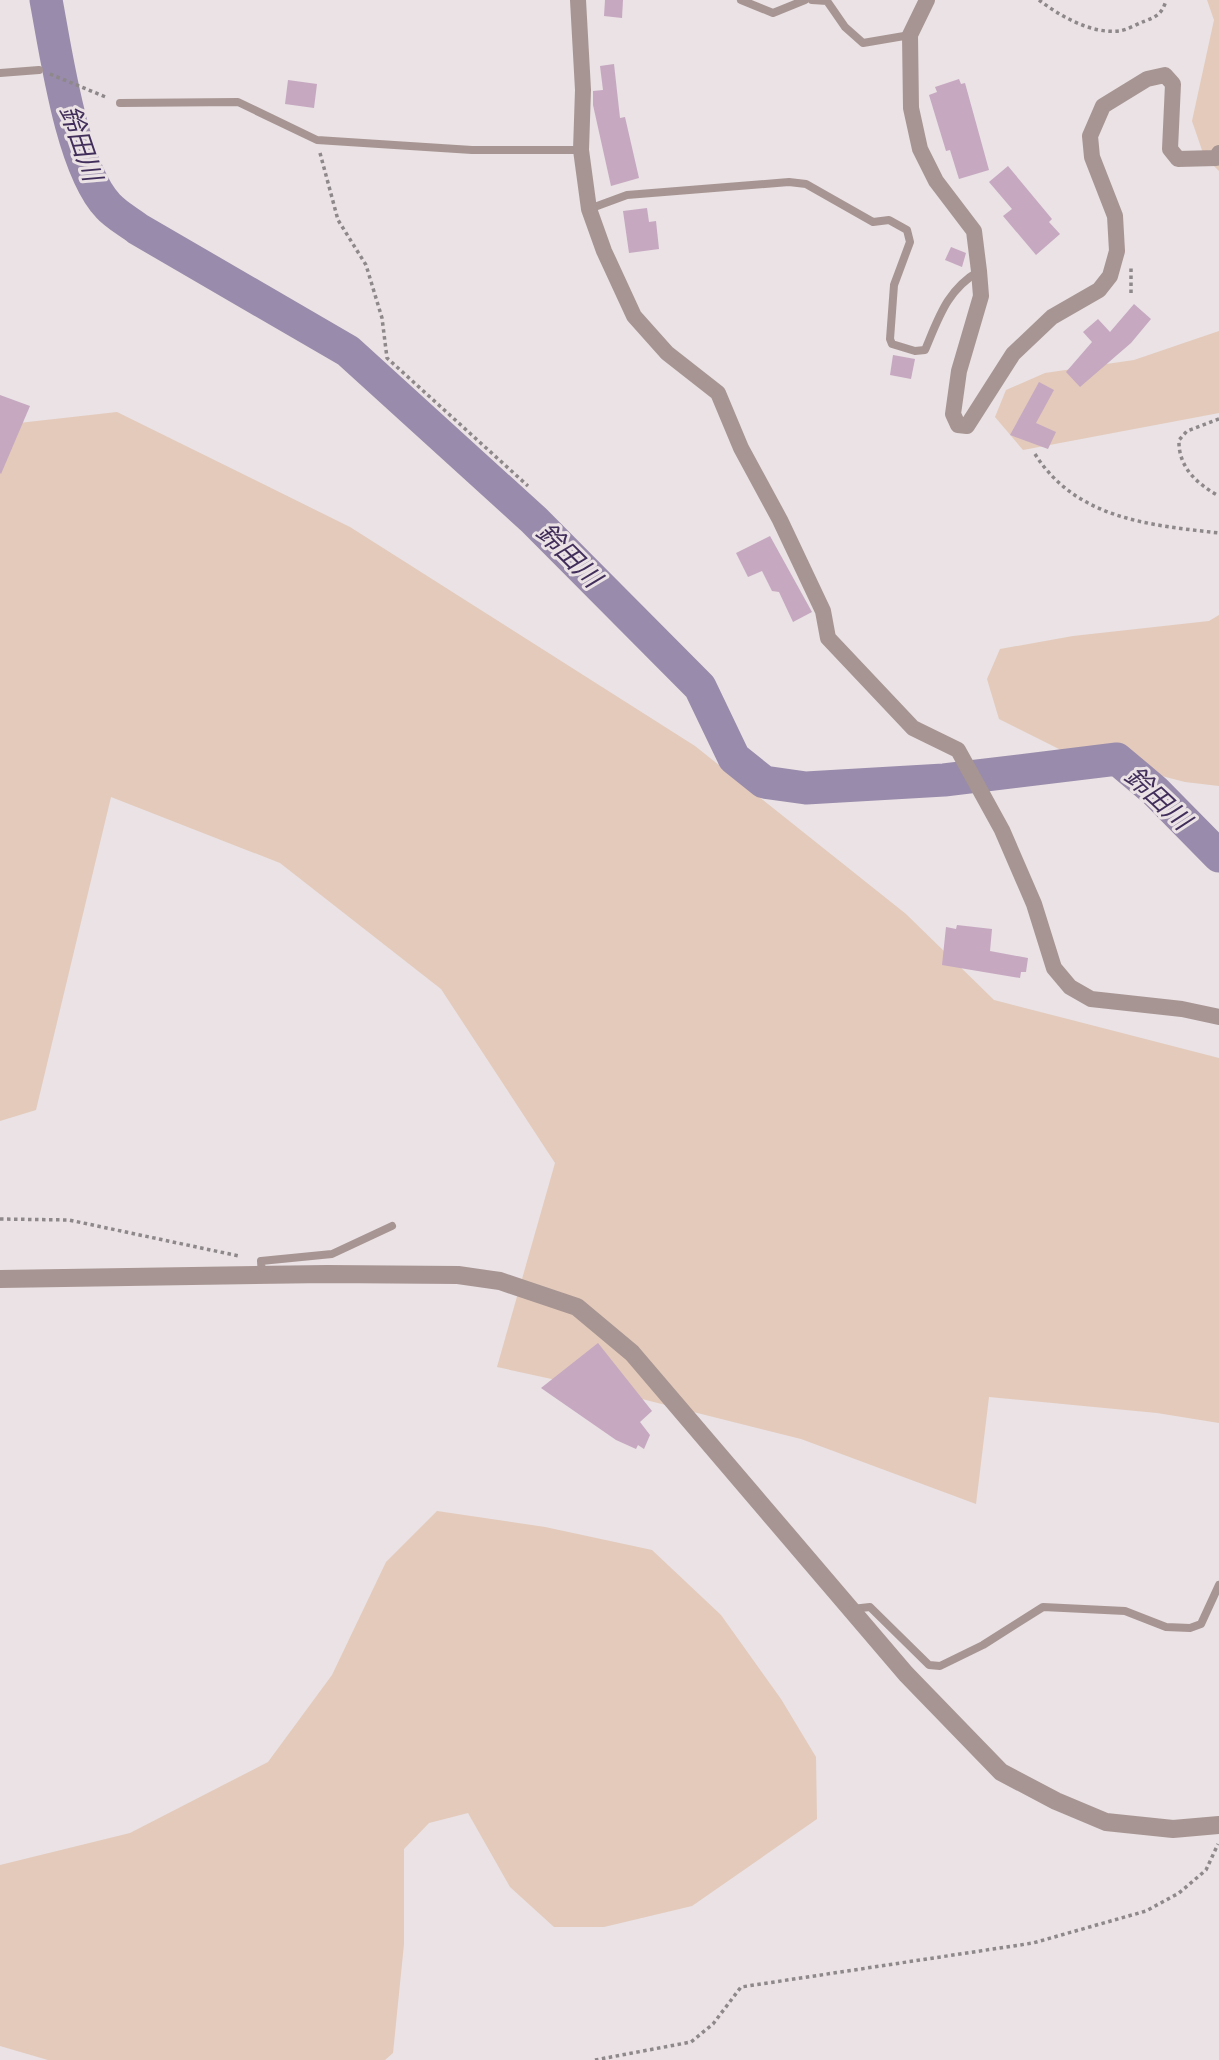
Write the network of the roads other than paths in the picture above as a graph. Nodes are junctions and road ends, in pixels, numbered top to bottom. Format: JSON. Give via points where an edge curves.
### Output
{"nodes":[{"id":1,"x":578,"y":0,"type":"edge"},
{"id":2,"x":741,"y":0,"type":"edge"},
{"id":3,"x":805,"y":0,"type":"edge"},
{"id":4,"x":812,"y":0,"type":"edge"},
{"id":5,"x":927,"y":0,"type":"edge"},
{"id":6,"x":910,"y":35,"type":"junction"},
{"id":7,"x":39,"y":70,"type":"road end"},
{"id":8,"x":0,"y":73,"type":"edge"},
{"id":9,"x":120,"y":103,"type":"road end"},
{"id":10,"x":582,"y":150,"type":"junction"},
{"id":11,"x":1219,"y":153,"type":"edge"},
{"id":12,"x":589,"y":209,"type":"junction"},
{"id":13,"x":979,"y":271,"type":"junction"},
{"id":14,"x":1219,"y":1017,"type":"edge"},
{"id":15,"x":392,"y":1226,"type":"dead end"},
{"id":16,"x":262,"y":1268,"type":"junction"},
{"id":17,"x":0,"y":1279,"type":"edge"},
{"id":18,"x":1219,"y":1585,"type":"edge"},
{"id":19,"x":852,"y":1609,"type":"junction"},
{"id":20,"x":1219,"y":1825,"type":"edge"}],
"edges":[{"from":1,"to":10,"type":"street"},
{"from":2,"to":3,"type":"lane","via":[[773,13]]},
{"from":4,"to":6,"type":"lane","via":[[827,1],[863,43]]},
{"from":5,"to":6,"type":"street"},
{"from":6,"to":13,"type":"street","via":[[911,108],[920,149],[936,181],[974,231]]},
{"from":7,"to":8,"type":"lane"},
{"from":9,"to":10,"type":"lane","via":[[238,102],[317,140],[472,150]]},
{"from":10,"to":12,"type":"street"},
{"from":11,"to":13,"type":"street","via":[[1216,158],[1178,159],[1170,149],[1173,84],[1165,75],[1147,79],[1103,106],[1090,136],[1092,158],[1115,216],[1117,251],[1110,276],[1099,290],[1052,317],[1013,354],[967,426],[958,425],[953,414],[981,296]]},
{"from":12,"to":13,"type":"lane","via":[[627,195],[789,182],[806,184],[873,222],[889,220],[908,230],[910,242],[894,285],[890,339],[892,344],[915,351],[925,350],[943,306],[961,282]]},
{"from":12,"to":14,"type":"street","via":[[634,316],[667,353],[718,393],[823,611],[828,638],[913,728],[958,750],[1002,830],[1034,904],[1054,968],[1070,987],[1091,999]]},
{"from":15,"to":16,"type":"lane","via":[[332,1254]]},
{"from":16,"to":17,"type":"street"},
{"from":16,"to":19,"type":"street","via":[[458,1275],[500,1281],[577,1307],[632,1353]]},
{"from":18,"to":19,"type":"lane","via":[[1201,1624],[1190,1628],[1166,1627],[1125,1611],[1043,1607],[983,1646],[940,1666],[929,1665],[870,1607]]},
{"from":19,"to":20,"type":"street","via":[[906,1674],[1001,1772],[1106,1822],[1173,1829]]}]}
